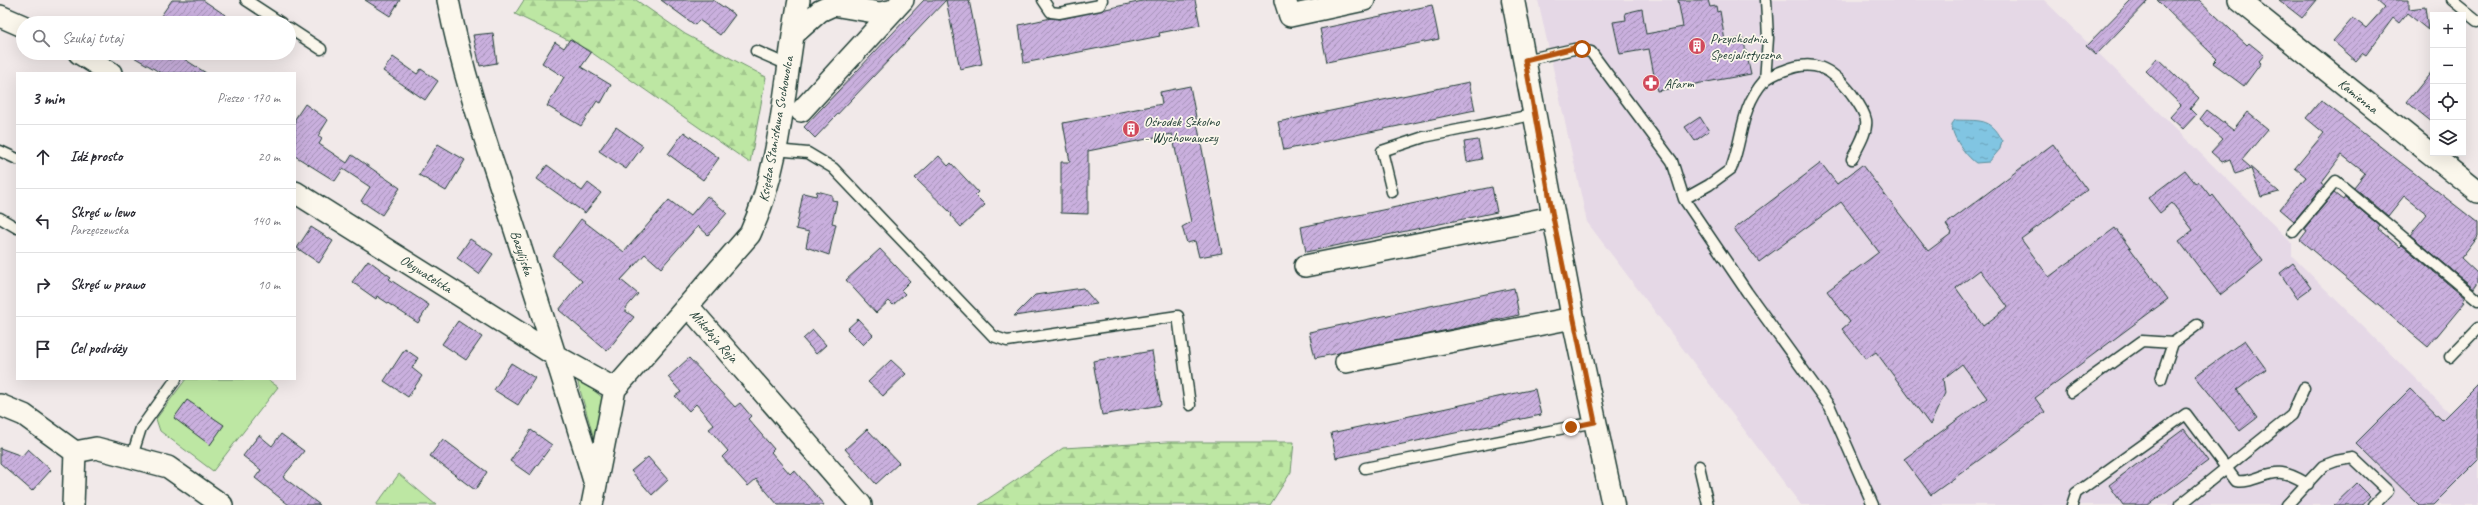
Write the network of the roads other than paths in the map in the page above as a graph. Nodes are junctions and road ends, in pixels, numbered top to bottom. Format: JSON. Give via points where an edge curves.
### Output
{"nodes":[{"id":1,"x":246,"y":0,"type":"edge"},
{"id":2,"x":448,"y":0,"type":"edge"},
{"id":3,"x":799,"y":0,"type":"edge"},
{"id":4,"x":1042,"y":0,"type":"edge"},
{"id":5,"x":1102,"y":0,"type":"edge"},
{"id":6,"x":1285,"y":0,"type":"edge"},
{"id":7,"x":1364,"y":0,"type":"edge"},
{"id":8,"x":1512,"y":0,"type":"edge"},
{"id":9,"x":1766,"y":0,"type":"edge"},
{"id":10,"x":2239,"y":0,"type":"edge"},
{"id":11,"x":2452,"y":0,"type":"edge"},
{"id":12,"x":898,"y":5,"type":"edge"},
{"id":13,"x":0,"y":16,"type":"edge"},
{"id":14,"x":270,"y":16,"type":"edge"},
{"id":15,"x":2478,"y":21,"type":"edge"},
{"id":16,"x":16,"y":23,"type":"edge"},
{"id":17,"x":296,"y":33,"type":"edge"},
{"id":18,"x":793,"y":35,"type":"junction"},
{"id":19,"x":321,"y":49,"type":"dead end"},
{"id":20,"x":756,"y":51,"type":"dead end"},
{"id":21,"x":90,"y":60,"type":"edge"},
{"id":22,"x":1525,"y":60,"type":"junction"},
{"id":23,"x":788,"y":64,"type":"junction"},
{"id":24,"x":109,"y":72,"type":"edge"},
{"id":25,"x":1765,"y":81,"type":"junction"},
{"id":26,"x":802,"y":111,"type":"dead end"},
{"id":27,"x":1536,"y":114,"type":"junction"},
{"id":28,"x":775,"y":150,"type":"junction"},
{"id":29,"x":0,"y":151,"type":"edge"},
{"id":30,"x":16,"y":159,"type":"edge"},
{"id":31,"x":1852,"y":159,"type":"dead end"},
{"id":32,"x":1392,"y":192,"type":"dead end"},
{"id":33,"x":2478,"y":192,"type":"edge"},
{"id":34,"x":296,"y":193,"type":"edge"},
{"id":35,"x":1684,"y":199,"type":"junction"},
{"id":36,"x":1553,"y":217,"type":"junction"},
{"id":37,"x":0,"y":218,"type":"edge"},
{"id":38,"x":16,"y":227,"type":"edge"},
{"id":39,"x":2293,"y":232,"type":"dead end"},
{"id":40,"x":1305,"y":266,"type":"dead end"},
{"id":41,"x":2478,"y":300,"type":"edge"},
{"id":42,"x":688,"y":306,"type":"junction"},
{"id":43,"x":1573,"y":318,"type":"junction"},
{"id":44,"x":2197,"y":325,"type":"dead end"},
{"id":45,"x":2478,"y":328,"type":"edge"},
{"id":46,"x":2173,"y":344,"type":"junction"},
{"id":47,"x":556,"y":356,"type":"junction"},
{"id":48,"x":2450,"y":357,"type":"dead end"},
{"id":49,"x":1346,"y":362,"type":"dead end"},
{"id":50,"x":2161,"y":379,"type":"dead end"},
{"id":51,"x":175,"y":380,"type":"edge"},
{"id":52,"x":2304,"y":388,"type":"dead end"},
{"id":53,"x":615,"y":389,"type":"junction"},
{"id":54,"x":2071,"y":392,"type":"dead end"},
{"id":55,"x":0,"y":405,"type":"edge"},
{"id":56,"x":1190,"y":406,"type":"dead end"},
{"id":57,"x":1595,"y":422,"type":"junction"},
{"id":58,"x":75,"y":452,"type":"junction"},
{"id":59,"x":132,"y":456,"type":"junction"},
{"id":60,"x":1699,"y":466,"type":"dead end"},
{"id":61,"x":1365,"y":468,"type":"dead end"},
{"id":62,"x":2225,"y":469,"type":"junction"},
{"id":63,"x":2308,"y":484,"type":"junction"},
{"id":64,"x":596,"y":485,"type":"junction"},
{"id":65,"x":73,"y":505,"type":"edge"},
{"id":66,"x":222,"y":505,"type":"edge"},
{"id":67,"x":592,"y":505,"type":"edge"},
{"id":68,"x":861,"y":505,"type":"edge"},
{"id":69,"x":1613,"y":505,"type":"edge"},
{"id":70,"x":1708,"y":505,"type":"edge"},
{"id":71,"x":1873,"y":505,"type":"edge"},
{"id":72,"x":2072,"y":505,"type":"edge"},
{"id":73,"x":2180,"y":505,"type":"edge"},
{"id":74,"x":2287,"y":505,"type":"edge"},
{"id":75,"x":2374,"y":505,"type":"edge"}],
"edges":[{"from":1,"to":14,"type":"lane"},
{"from":2,"to":47,"type":"street","name":"Bazylijska","via":[[457,42],[488,149]]},
{"from":3,"to":18,"type":"street","name":"Księdza Stanisława Suchowolca"},
{"from":4,"to":5,"type":"lane","via":[[1051,12],[1059,13],[1100,5]]},
{"from":6,"to":7,"type":"street","via":[[1290,16]]},
{"from":8,"to":22,"type":"street"},
{"from":9,"to":25,"type":"lane","via":[[1768,31]]},
{"from":10,"to":33,"type":"street","name":"Kamienna"},
{"from":11,"to":15,"type":"lane"},
{"from":12,"to":18,"type":"street","via":[[880,13],[833,4],[820,11]]},
{"from":12,"to":26,"type":"street"},
{"from":13,"to":16,"type":"street"},
{"from":17,"to":19,"type":"lane"},
{"from":18,"to":23,"type":"street","name":"Księdza Stanisława Suchowolca"},
{"from":20,"to":23,"type":"lane"},
{"from":21,"to":24,"type":"street"},
{"from":22,"to":27,"type":"street"},
{"from":22,"to":35,"type":"lane","via":[[1574,48],[1592,52],[1672,161]]},
{"from":23,"to":28,"type":"street","name":"Księdza Stanisława Suchowolca"},
{"from":25,"to":31,"type":"lane","via":[[1791,68],[1809,65],[1822,67],[1835,74],[1856,100],[1866,120],[1864,132]]},
{"from":25,"to":35,"type":"lane","via":[[1742,122],[1731,169]]},
{"from":27,"to":32,"type":"lane","via":[[1424,137],[1382,151]]},
{"from":27,"to":36,"type":"street"},
{"from":28,"to":42,"type":"street","name":"Księdza Stanisława Suchowolca","via":[[763,205],[750,234]]},
{"from":28,"to":56,"type":"lane","via":[[808,153],[833,168],[993,336],[1007,341],[1178,316]]},
{"from":29,"to":30,"type":"lane"},
{"from":34,"to":47,"type":"street","name":"Obywatelska"},
{"from":35,"to":71,"type":"lane","via":[[1830,407]]},
{"from":36,"to":40,"type":"street"},
{"from":36,"to":43,"type":"street"},
{"from":37,"to":38,"type":"lane"},
{"from":39,"to":41,"type":"lane","via":[[2336,181]]},
{"from":42,"to":53,"type":"street","name":"Mikołaja Reja"},
{"from":42,"to":68,"type":"street","name":"Mikołaja Reja"},
{"from":43,"to":49,"type":"street"},
{"from":43,"to":57,"type":"street"},
{"from":44,"to":46,"type":"lane"},
{"from":45,"to":48,"type":"lane"},
{"from":46,"to":50,"type":"lane"},
{"from":46,"to":54,"type":"lane","via":[[2142,341]]},
{"from":47,"to":53,"type":"street","name":"Obywatelska"},
{"from":47,"to":64,"type":"street","name":"Bazylijska"},
{"from":51,"to":59,"type":"lane","via":[[141,428]]},
{"from":52,"to":62,"type":"lane","via":[[2292,415]]},
{"from":53,"to":64,"type":"street"},
{"from":55,"to":58,"type":"street","via":[[24,415]]},
{"from":57,"to":61,"type":"lane"},
{"from":57,"to":69,"type":"street"},
{"from":58,"to":59,"type":"street","via":[[96,448]]},
{"from":58,"to":65,"type":"street"},
{"from":59,"to":66,"type":"street","via":[[168,468]]},
{"from":60,"to":70,"type":"lane"},
{"from":62,"to":63,"type":"lane","via":[[2236,481],[2246,483],[2280,473],[2294,476]]},
{"from":62,"to":72,"type":"lane","via":[[2186,414],[2076,493]]},
{"from":62,"to":73,"type":"lane"},
{"from":63,"to":74,"type":"lane"},
{"from":63,"to":75,"type":"lane","via":[[2323,466],[2336,460],[2353,458],[2388,491]]},
{"from":64,"to":67,"type":"street","name":"Bazylijska"}]}
